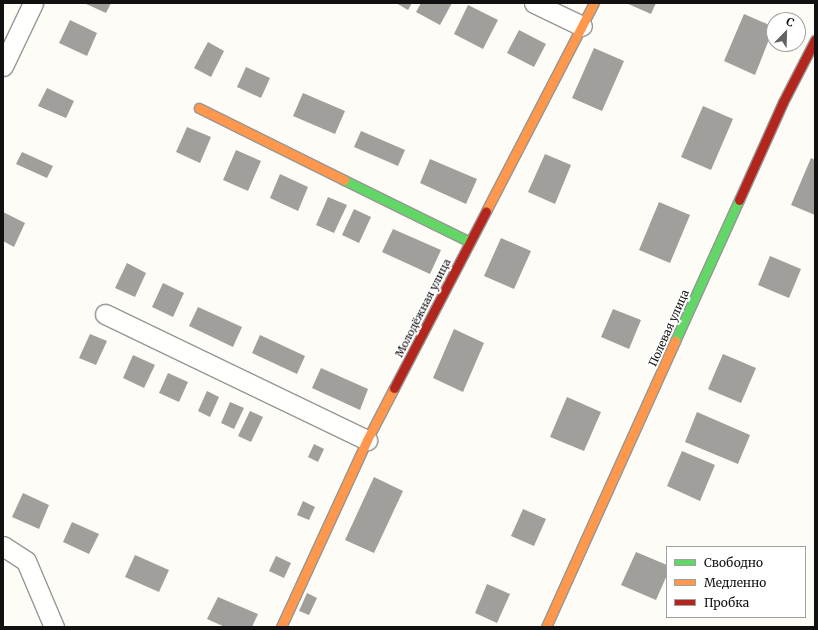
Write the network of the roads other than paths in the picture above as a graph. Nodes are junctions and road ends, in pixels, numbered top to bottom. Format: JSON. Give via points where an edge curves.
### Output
{"nodes":[{"id":1,"x":33,"y":3,"type":"edge"},
{"id":2,"x":534,"y":3,"type":"edge"},
{"id":3,"x":594,"y":3,"type":"edge"},
{"id":4,"x":582,"y":26,"type":"junction"},
{"id":5,"x":815,"y":40,"type":"edge"},
{"id":6,"x":3,"y":66,"type":"edge"},
{"id":7,"x":199,"y":108,"type":"dead end"},
{"id":8,"x":470,"y":242,"type":"junction"},
{"id":9,"x":105,"y":314,"type":"dead end"},
{"id":10,"x":367,"y":440,"type":"junction"},
{"id":11,"x":3,"y":546,"type":"edge"},
{"id":12,"x":54,"y":627,"type":"edge"},
{"id":13,"x":281,"y":627,"type":"edge"},
{"id":14,"x":546,"y":627,"type":"edge"}],
"edges":[{"from":1,"to":6,"type":"street"},
{"from":2,"to":4,"type":"street"},
{"from":3,"to":4,"type":"street","name":"Молодёжная улица"},
{"from":4,"to":8,"type":"street","name":"Молодёжная улица"},
{"from":5,"to":14,"type":"street","name":"Полевая улица","via":[[783,102]]},
{"from":7,"to":8,"type":"street"},
{"from":8,"to":10,"type":"street","name":"Молодёжная улица"},
{"from":9,"to":10,"type":"street"},
{"from":10,"to":13,"type":"street","name":"Молодёжная улица"},
{"from":11,"to":12,"type":"street","via":[[26,561]]}]}
